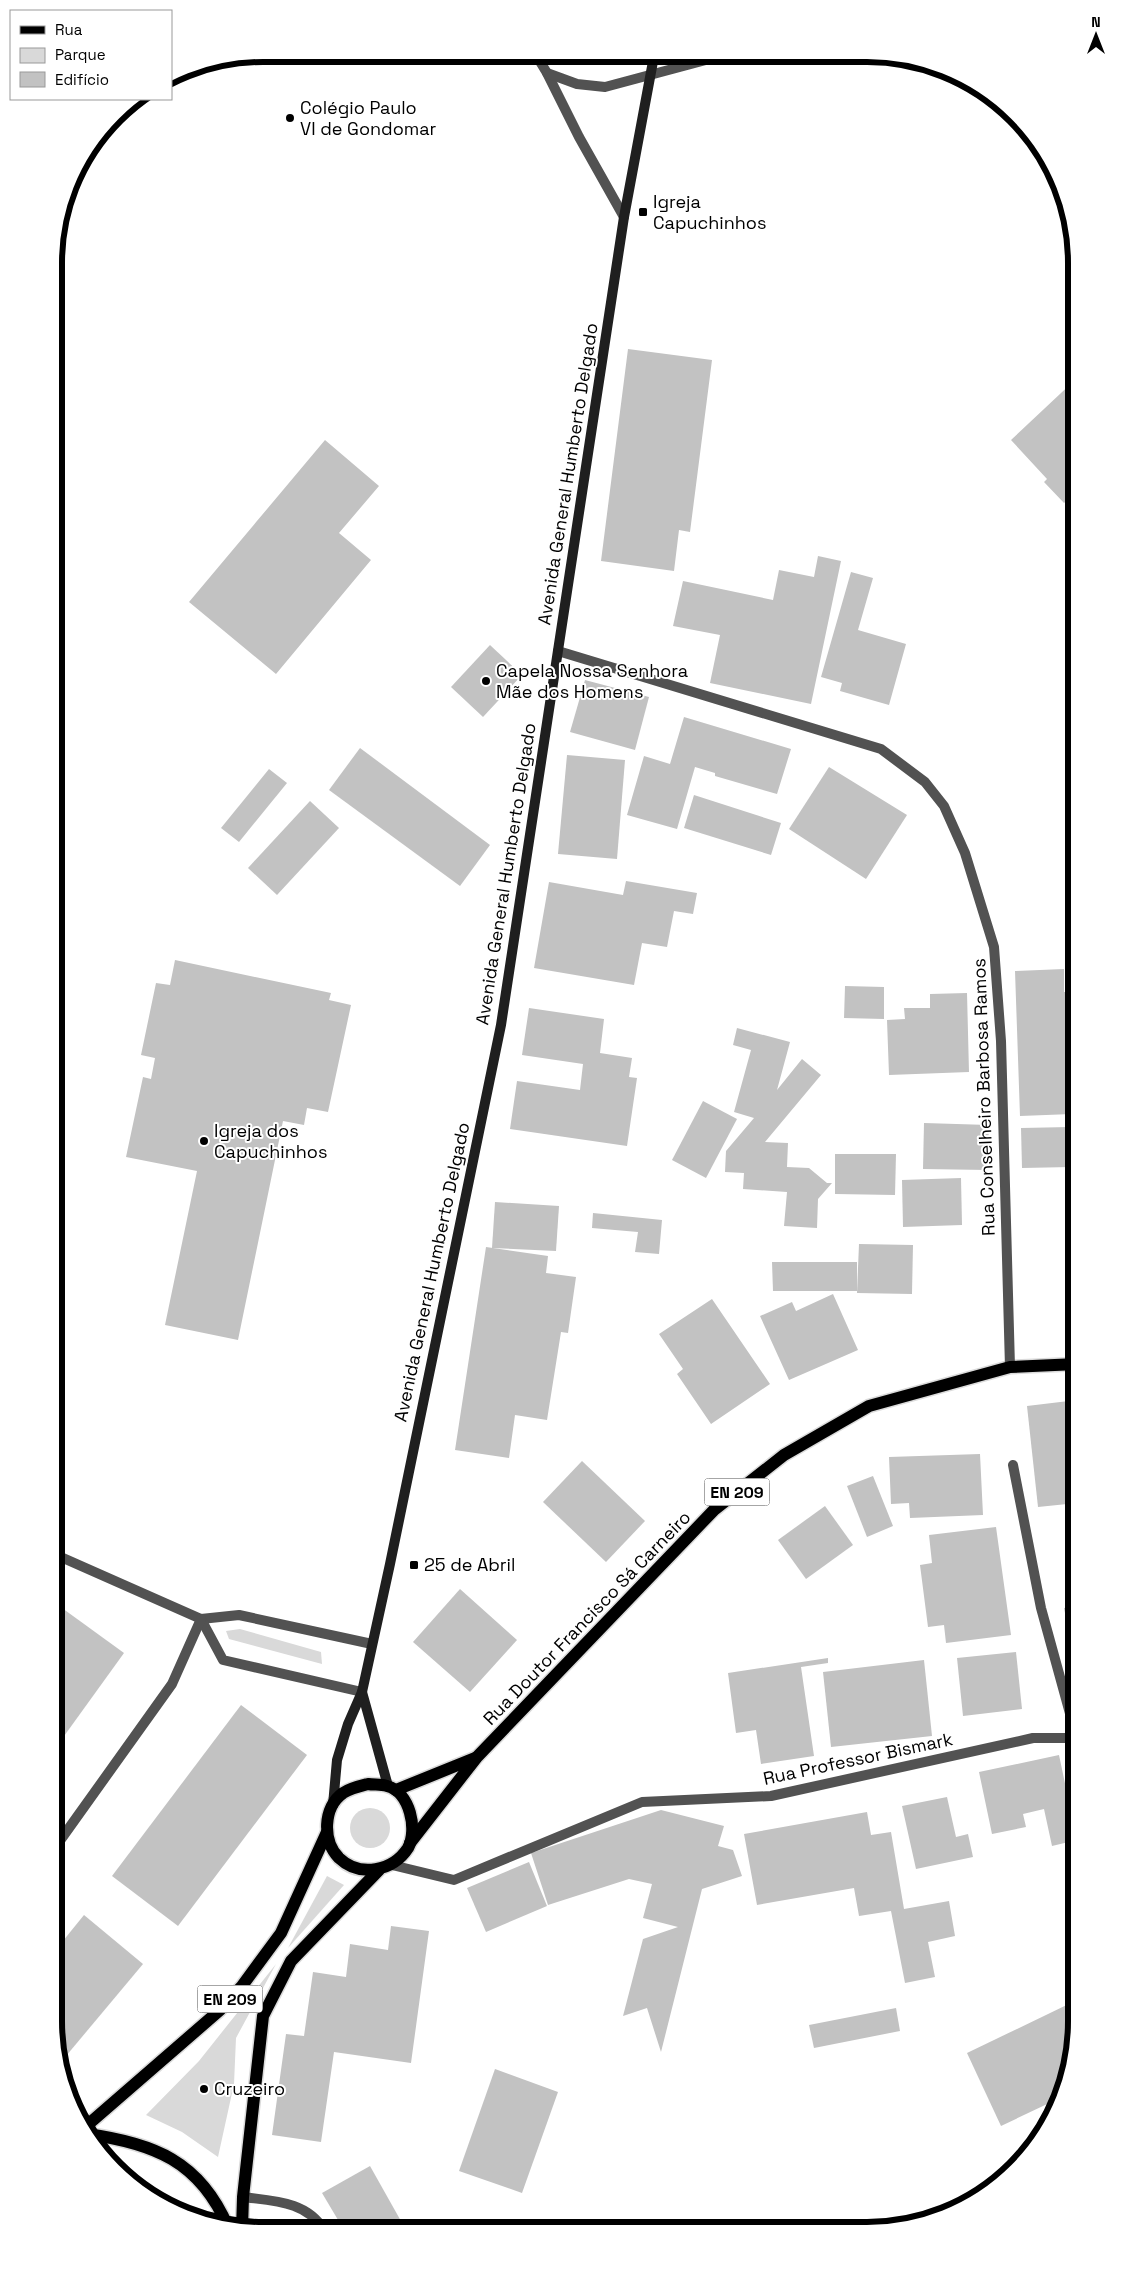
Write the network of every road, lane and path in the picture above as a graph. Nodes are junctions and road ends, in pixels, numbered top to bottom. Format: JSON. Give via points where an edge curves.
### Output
{"nodes":[{"id":1,"x":540,"y":62,"type":"edge"},
{"id":2,"x":653,"y":62,"type":"edge"},
{"id":3,"x":697,"y":62,"type":"edge"},
{"id":4,"x":547,"y":73,"type":"junction"},
{"id":5,"x":651,"y":76,"type":"junction"},
{"id":6,"x":624,"y":216,"type":"junction"},
{"id":7,"x":558,"y":651,"type":"junction"},
{"id":8,"x":1068,"y":1364,"type":"edge"},
{"id":9,"x":1010,"y":1367,"type":"junction"},
{"id":10,"x":1013,"y":1465,"type":"dead end"},
{"id":11,"x":62,"y":1558,"type":"edge"},
{"id":12,"x":201,"y":1619,"type":"junction"},
{"id":13,"x":372,"y":1644,"type":"junction"},
{"id":14,"x":362,"y":1692,"type":"junction"},
{"id":15,"x":1068,"y":1706,"type":"edge"},
{"id":16,"x":1068,"y":1738,"type":"edge"},
{"id":17,"x":477,"y":1757,"type":"junction"},
{"id":18,"x":392,"y":1788,"type":"junction"},
{"id":19,"x":333,"y":1805,"type":"junction"},
{"id":20,"x":327,"y":1832,"type":"junction"},
{"id":21,"x":62,"y":1838,"type":"edge"},
{"id":22,"x":410,"y":1843,"type":"junction"},
{"id":23,"x":392,"y":1865,"type":"junction"},
{"id":24,"x":378,"y":1870,"type":"junction"},
{"id":25,"x":90,"y":2123,"type":"edge"},
{"id":26,"x":98,"y":2136,"type":"edge"},
{"id":27,"x":243,"y":2197,"type":"junction"},
{"id":28,"x":223,"y":2219,"type":"edge"},
{"id":29,"x":242,"y":2221,"type":"edge"},
{"id":30,"x":316,"y":2222,"type":"edge"}],
"edges":[{"from":1,"to":4,"type":"street"},
{"from":2,"to":5,"type":"street","name":"Avenida General Humberto Delgado"},
{"from":3,"to":5,"type":"street"},
{"from":4,"to":5,"type":"street","via":[[577,84],[605,88]]},
{"from":4,"to":6,"type":"street"},
{"from":5,"to":6,"type":"street","name":"Avenida General Humberto Delgado"},
{"from":6,"to":7,"type":"street","name":"Avenida General Humberto Delgado"},
{"from":7,"to":9,"type":"street","name":"Rua Conselheiro Barbosa Ramos","via":[[881,749],[925,782],[944,806],[965,853],[994,947],[1001,1041]]},
{"from":7,"to":13,"type":"street","name":"Avenida General Humberto Delgado","via":[[501,1025]]},
{"from":8,"to":9,"type":"main road","name":"Rua Doutor Francisco Sá Carneiro","number":"EN 209"},
{"from":9,"to":17,"type":"main road","name":"Rua Doutor Francisco Sá Carneiro","number":"EN 209","via":[[869,1406],[784,1455],[714,1510]]},
{"from":10,"to":15,"type":"street","via":[[1041,1608]]},
{"from":11,"to":12,"type":"street"},
{"from":12,"to":13,"type":"street","via":[[239,1614]]},
{"from":12,"to":14,"type":"street","via":[[223,1660]]},
{"from":12,"to":21,"type":"street","via":[[172,1684]]},
{"from":13,"to":14,"type":"street","name":"Avenida General Humberto Delgado"},
{"from":14,"to":18,"type":"street","name":"Avenida General Humberto Delgado"},
{"from":14,"to":19,"type":"street","name":"Avenida General Humberto Delgado","via":[[337,1760]]},
{"from":16,"to":23,"type":"street","name":"Rua Professor Bismark","via":[[1033,1738],[771,1796],[642,1802],[454,1880]]},
{"from":17,"to":18,"type":"main road","name":"Rua Doutor Francisco Sá Carneiro","number":"EN 209"},
{"from":17,"to":22,"type":"main road","name":"Rua Doutor Francisco Sá Carneiro","number":"EN 209"},
{"from":18,"to":19,"type":"main road","via":[[368,1784],[355,1787],[342,1794]]},
{"from":18,"to":22,"type":"main road","name":"Avenida General Humberto Delgado","via":[[412,1815]]},
{"from":19,"to":20,"type":"main road","name":"Avenida General Humberto Delgado"},
{"from":20,"to":24,"type":"main road","via":[[339,1858],[350,1866]]},
{"from":20,"to":25,"type":"main road","number":"EN 209","via":[[280,1933],[242,1986],[220,2010]]},
{"from":22,"to":23,"type":"main road","via":[[403,1856]]},
{"from":23,"to":24,"type":"main road"},
{"from":24,"to":27,"type":"main road","via":[[291,1961],[263,2016]]},
{"from":26,"to":28,"type":"main road","via":[[130,2141],[182,2164],[201,2182]]},
{"from":27,"to":29,"type":"main road"},
{"from":27,"to":30,"type":"street","via":[[282,2202],[304,2209]]}]}
